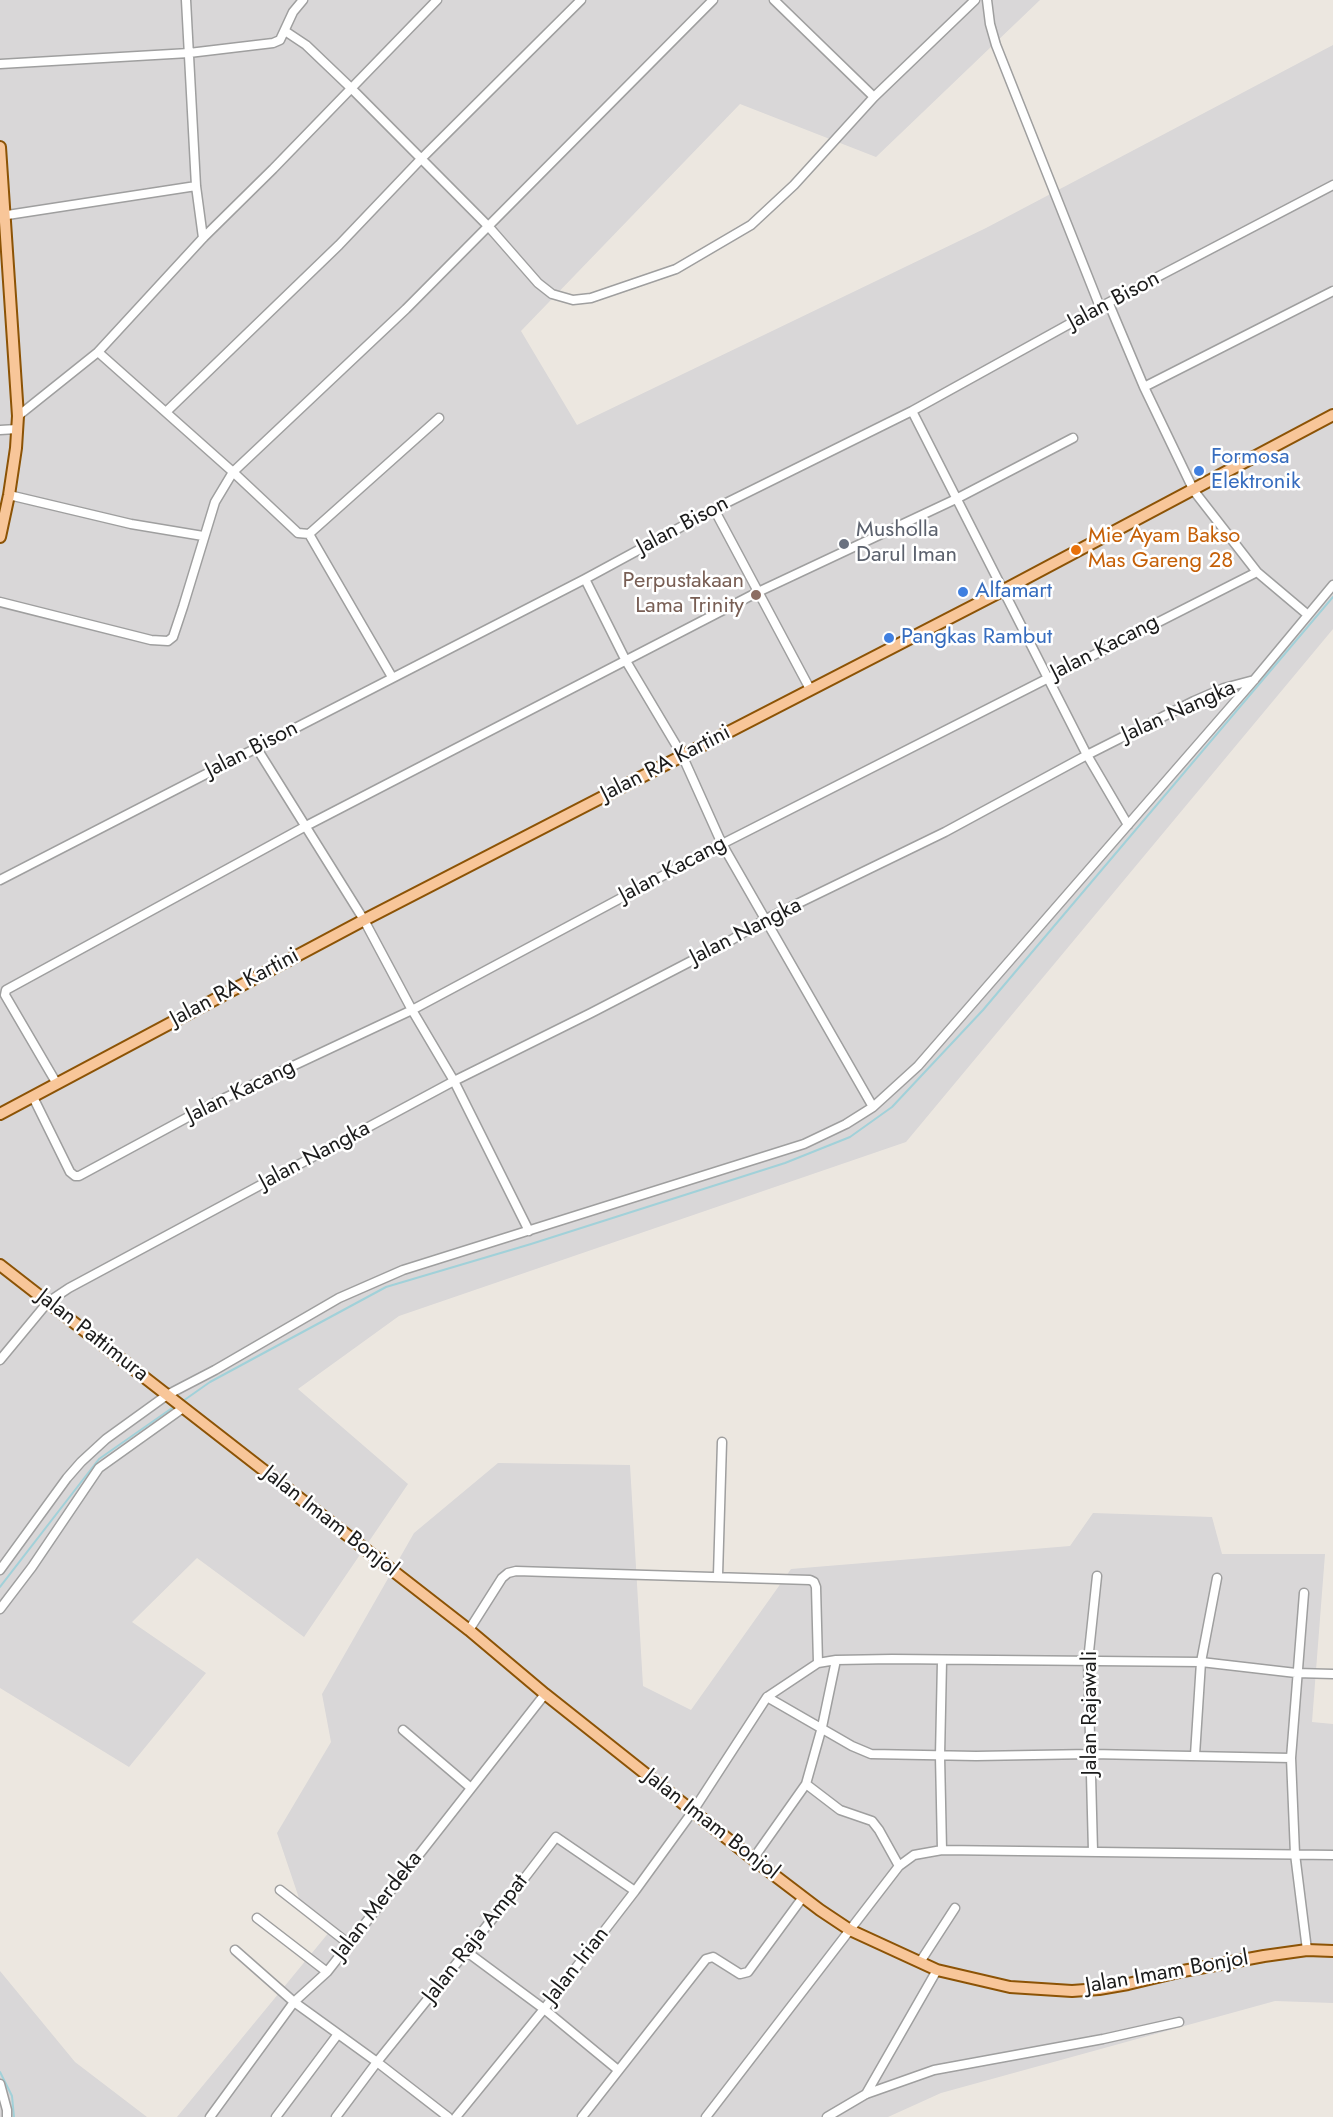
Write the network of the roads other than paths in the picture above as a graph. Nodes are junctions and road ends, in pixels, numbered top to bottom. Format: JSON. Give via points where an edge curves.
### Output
{"nodes":[{"id":1,"x":186,"y":0,"type":"edge"},
{"id":2,"x":303,"y":0,"type":"edge"},
{"id":3,"x":437,"y":0,"type":"edge"},
{"id":4,"x":581,"y":0,"type":"edge"},
{"id":5,"x":713,"y":0,"type":"edge"},
{"id":6,"x":774,"y":0,"type":"edge"},
{"id":7,"x":975,"y":0,"type":"edge"},
{"id":8,"x":987,"y":0,"type":"edge"},
{"id":9,"x":285,"y":31,"type":"junction"},
{"id":10,"x":189,"y":53,"type":"junction"},
{"id":11,"x":0,"y":64,"type":"edge"},
{"id":12,"x":351,"y":88,"type":"junction"},
{"id":13,"x":874,"y":97,"type":"junction"},
{"id":14,"x":0,"y":147,"type":"edge"},
{"id":15,"x":421,"y":159,"type":"junction"},
{"id":16,"x":2,"y":184,"type":"edge"},
{"id":17,"x":1333,"y":185,"type":"edge"},
{"id":18,"x":196,"y":186,"type":"junction"},
{"id":19,"x":2,"y":215,"type":"edge"},
{"id":20,"x":489,"y":227,"type":"junction"},
{"id":21,"x":203,"y":238,"type":"junction"},
{"id":22,"x":1333,"y":291,"type":"edge"},
{"id":23,"x":1104,"y":306,"type":"junction"},
{"id":24,"x":98,"y":352,"type":"junction"},
{"id":25,"x":1144,"y":387,"type":"junction"},
{"id":26,"x":912,"y":411,"type":"junction"},
{"id":27,"x":166,"y":412,"type":"junction"},
{"id":28,"x":1333,"y":415,"type":"edge"},
{"id":29,"x":18,"y":417,"type":"junction"},
{"id":30,"x":439,"y":418,"type":"dead end"},
{"id":31,"x":17,"y":429,"type":"junction"},
{"id":32,"x":0,"y":430,"type":"edge"},
{"id":33,"x":1072,"y":438,"type":"dead end"},
{"id":34,"x":233,"y":472,"type":"junction"},
{"id":35,"x":1194,"y":491,"type":"junction"},
{"id":36,"x":9,"y":495,"type":"junction"},
{"id":37,"x":956,"y":499,"type":"junction"},
{"id":38,"x":714,"y":508,"type":"junction"},
{"id":39,"x":309,"y":534,"type":"junction"},
{"id":40,"x":203,"y":536,"type":"junction"},
{"id":41,"x":0,"y":537,"type":"edge"},
{"id":42,"x":1257,"y":572,"type":"junction"},
{"id":43,"x":585,"y":579,"type":"junction"},
{"id":44,"x":1333,"y":585,"type":"edge"},
{"id":45,"x":1002,"y":591,"type":"junction"},
{"id":46,"x":758,"y":592,"type":"junction"},
{"id":47,"x":0,"y":602,"type":"edge"},
{"id":48,"x":1308,"y":615,"type":"junction"},
{"id":49,"x":626,"y":661,"type":"junction"},
{"id":50,"x":393,"y":677,"type":"junction"},
{"id":51,"x":1047,"y":678,"type":"junction"},
{"id":52,"x":1254,"y":680,"type":"junction"},
{"id":53,"x":810,"y":689,"type":"junction"},
{"id":54,"x":256,"y":747,"type":"junction"},
{"id":55,"x":682,"y":755,"type":"junction"},
{"id":56,"x":1087,"y":755,"type":"junction"},
{"id":57,"x":1128,"y":825,"type":"junction"},
{"id":58,"x":306,"y":826,"type":"junction"},
{"id":59,"x":722,"y":844,"type":"junction"},
{"id":60,"x":0,"y":880,"type":"edge"},
{"id":61,"x":766,"y":919,"type":"junction"},
{"id":62,"x":364,"y":920,"type":"junction"},
{"id":63,"x":412,"y":1010,"type":"junction"},
{"id":64,"x":454,"y":1081,"type":"junction"},
{"id":65,"x":57,"y":1084,"type":"junction"},
{"id":66,"x":33,"y":1097,"type":"junction"},
{"id":67,"x":873,"y":1107,"type":"junction"},
{"id":68,"x":0,"y":1114,"type":"edge"},
{"id":69,"x":529,"y":1232,"type":"junction"},
{"id":70,"x":0,"y":1265,"type":"edge"},
{"id":71,"x":48,"y":1302,"type":"junction"},
{"id":72,"x":1,"y":1358,"type":"edge"},
{"id":73,"x":168,"y":1396,"type":"junction"},
{"id":74,"x":183,"y":1408,"type":"junction"},
{"id":75,"x":722,"y":1442,"type":"dead end"},
{"id":76,"x":0,"y":1570,"type":"edge"},
{"id":77,"x":718,"y":1575,"type":"junction"},
{"id":78,"x":1097,"y":1576,"type":"dead end"},
{"id":79,"x":1217,"y":1578,"type":"dead end"},
{"id":80,"x":1304,"y":1593,"type":"dead end"},
{"id":81,"x":0,"y":1609,"type":"edge"},
{"id":82,"x":469,"y":1630,"type":"junction"},
{"id":83,"x":836,"y":1660,"type":"junction"},
{"id":84,"x":942,"y":1660,"type":"junction"},
{"id":85,"x":1088,"y":1661,"type":"junction"},
{"id":86,"x":1201,"y":1662,"type":"junction"},
{"id":87,"x":818,"y":1664,"type":"junction"},
{"id":88,"x":1296,"y":1673,"type":"junction"},
{"id":89,"x":1333,"y":1674,"type":"edge"},
{"id":90,"x":545,"y":1694,"type":"junction"},
{"id":91,"x":767,"y":1697,"type":"junction"},
{"id":92,"x":822,"y":1727,"type":"junction"},
{"id":93,"x":403,"y":1730,"type":"dead end"},
{"id":94,"x":1091,"y":1754,"type":"junction"},
{"id":95,"x":1195,"y":1755,"type":"junction"},
{"id":96,"x":940,"y":1756,"type":"junction"},
{"id":97,"x":1291,"y":1758,"type":"junction"},
{"id":98,"x":806,"y":1784,"type":"junction"},
{"id":99,"x":471,"y":1788,"type":"junction"},
{"id":100,"x":693,"y":1811,"type":"junction"},
{"id":101,"x":942,"y":1850,"type":"junction"},
{"id":102,"x":1093,"y":1851,"type":"junction"},
{"id":103,"x":1295,"y":1854,"type":"junction"},
{"id":104,"x":1333,"y":1855,"type":"edge"},
{"id":105,"x":753,"y":1859,"type":"junction"},
{"id":106,"x":899,"y":1866,"type":"junction"},
{"id":107,"x":280,"y":1890,"type":"dead end"},
{"id":108,"x":635,"y":1891,"type":"junction"},
{"id":109,"x":803,"y":1897,"type":"junction"},
{"id":110,"x":955,"y":1908,"type":"dead end"},
{"id":111,"x":257,"y":1918,"type":"dead end"},
{"id":112,"x":850,"y":1930,"type":"junction"},
{"id":113,"x":349,"y":1944,"type":"junction"},
{"id":114,"x":235,"y":1950,"type":"dead end"},
{"id":115,"x":1307,"y":1950,"type":"junction"},
{"id":116,"x":1333,"y":1951,"type":"edge"},
{"id":117,"x":467,"y":1952,"type":"junction"},
{"id":118,"x":920,"y":1962,"type":"junction"},
{"id":119,"x":937,"y":1970,"type":"junction"},
{"id":120,"x":327,"y":1972,"type":"junction"},
{"id":121,"x":294,"y":2002,"type":"junction"},
{"id":122,"x":544,"y":2009,"type":"junction"},
{"id":123,"x":1179,"y":2022,"type":"dead end"},
{"id":124,"x":338,"y":2034,"type":"junction"},
{"id":125,"x":377,"y":2062,"type":"junction"},
{"id":126,"x":618,"y":2070,"type":"junction"},
{"id":127,"x":0,"y":2084,"type":"edge"},
{"id":128,"x":866,"y":2094,"type":"junction"},
{"id":129,"x":7,"y":2117,"type":"edge"},
{"id":130,"x":210,"y":2117,"type":"edge"},
{"id":131,"x":276,"y":2117,"type":"edge"},
{"id":132,"x":336,"y":2117,"type":"edge"},
{"id":133,"x":448,"y":2117,"type":"edge"},
{"id":134,"x":456,"y":2117,"type":"edge"},
{"id":135,"x":582,"y":2117,"type":"edge"},
{"id":136,"x":706,"y":2117,"type":"edge"},
{"id":137,"x":827,"y":2117,"type":"edge"}],
"edges":[{"from":1,"to":10,"type":"street"},
{"from":2,"to":9,"type":"street"},
{"from":3,"to":12,"type":"street"},
{"from":4,"to":15,"type":"street"},
{"from":5,"to":20,"type":"street"},
{"from":6,"to":13,"type":"street"},
{"from":7,"to":13,"type":"street"},
{"from":8,"to":23,"type":"street","via":[[996,45]]},
{"from":9,"to":10,"type":"street","via":[[273,43]]},
{"from":9,"to":12,"type":"street","via":[[306,45]]},
{"from":10,"to":11,"type":"street"},
{"from":10,"to":18,"type":"street"},
{"from":12,"to":15,"type":"street"},
{"from":12,"to":21,"type":"street"},
{"from":13,"to":20,"type":"street","via":[[794,185],[751,225],[676,269],[591,298],[573,300],[552,294]]},
{"from":14,"to":16,"type":"main road"},
{"from":15,"to":20,"type":"street"},
{"from":15,"to":27,"type":"street","via":[[339,245]]},
{"from":16,"to":19,"type":"main road"},
{"from":17,"to":23,"type":"street","name":"Jalan Bison"},
{"from":18,"to":19,"type":"street"},
{"from":18,"to":21,"type":"street"},
{"from":19,"to":29,"type":"main road"},
{"from":20,"to":34,"type":"street"},
{"from":21,"to":24,"type":"street"},
{"from":22,"to":25,"type":"street"},
{"from":23,"to":25,"type":"street"},
{"from":23,"to":26,"type":"street","name":"Jalan Bison"},
{"from":24,"to":27,"type":"street"},
{"from":24,"to":29,"type":"street"},
{"from":25,"to":35,"type":"street"},
{"from":26,"to":37,"type":"street"},
{"from":26,"to":38,"type":"street","name":"Jalan Bison"},
{"from":27,"to":34,"type":"street"},
{"from":28,"to":35,"type":"main road","name":"Jalan RA Kartini"},
{"from":29,"to":31,"type":"main road"},
{"from":30,"to":39,"type":"street"},
{"from":31,"to":32,"type":"street"},
{"from":31,"to":36,"type":"main road"},
{"from":33,"to":37,"type":"street"},
{"from":34,"to":39,"type":"street","via":[[298,533]]},
{"from":34,"to":40,"type":"street","via":[[215,502]]},
{"from":35,"to":42,"type":"street"},
{"from":35,"to":45,"type":"main road","name":"Jalan RA Kartini"},
{"from":36,"to":40,"type":"street","via":[[131,524]]},
{"from":36,"to":41,"type":"main road"},
{"from":37,"to":45,"type":"street"},
{"from":37,"to":46,"type":"street"},
{"from":38,"to":43,"type":"street","name":"Jalan Bison"},
{"from":38,"to":46,"type":"street"},
{"from":39,"to":50,"type":"street"},
{"from":40,"to":47,"type":"street","via":[[173,637],[168,641]]},
{"from":42,"to":48,"type":"street"},
{"from":42,"to":51,"type":"street","name":"Jalan Kacang"},
{"from":43,"to":49,"type":"street"},
{"from":43,"to":50,"type":"street","name":"Jalan Bison"},
{"from":44,"to":48,"type":"street"},
{"from":45,"to":51,"type":"street"},
{"from":45,"to":53,"type":"main road","name":"Jalan RA Kartini"},
{"from":46,"to":49,"type":"street"},
{"from":46,"to":53,"type":"street"},
{"from":48,"to":52,"type":"street"},
{"from":49,"to":55,"type":"street"},
{"from":49,"to":58,"type":"street"},
{"from":50,"to":54,"type":"street","name":"Jalan Bison"},
{"from":51,"to":56,"type":"street"},
{"from":51,"to":59,"type":"street","name":"Jalan Kacang"},
{"from":52,"to":56,"type":"street","name":"Jalan Nangka","via":[[1194,701]]},
{"from":52,"to":57,"type":"street","name":"Jalan Nangka"},
{"from":53,"to":55,"type":"main road","name":"Jalan RA Kartini"},
{"from":54,"to":58,"type":"street"},
{"from":54,"to":60,"type":"street","name":"Jalan Bison"},
{"from":55,"to":59,"type":"street"},
{"from":55,"to":62,"type":"main road","name":"Jalan RA Kartini"},
{"from":56,"to":57,"type":"street"},
{"from":56,"to":61,"type":"street","name":"Jalan Nangka","via":[[945,832]]},
{"from":57,"to":67,"type":"street","name":"Jalan Nangka","via":[[918,1066]]},
{"from":58,"to":62,"type":"street"},
{"from":58,"to":65,"type":"street","via":[[6,990],[5,995]]},
{"from":59,"to":61,"type":"street"},
{"from":59,"to":63,"type":"street","name":"Jalan Kacang"},
{"from":61,"to":64,"type":"street","name":"Jalan Nangka"},
{"from":61,"to":67,"type":"street"},
{"from":62,"to":63,"type":"street"},
{"from":62,"to":65,"type":"main road","name":"Jalan RA Kartini"},
{"from":63,"to":64,"type":"street"},
{"from":63,"to":66,"type":"street","name":"Jalan Kacang","via":[[214,1103],[79,1176],[70,1172]]},
{"from":64,"to":69,"type":"street"},
{"from":64,"to":71,"type":"street","name":"Jalan Nangka"},
{"from":65,"to":66,"type":"main road","name":"Jalan RA Kartini"},
{"from":66,"to":68,"type":"main road","name":"Jalan RA Kartini"},
{"from":67,"to":69,"type":"street","name":"Jalan Nangka","via":[[804,1144]]},
{"from":69,"to":73,"type":"street","name":"Jalan Nangka","via":[[380,1278]]},
{"from":70,"to":71,"type":"main road","name":"Jalan Pattimura"},
{"from":71,"to":72,"type":"street","name":"Jalan Nangka"},
{"from":71,"to":73,"type":"main road","name":"Jalan Pattimura"},
{"from":73,"to":74,"type":"main road","name":"Jalan Pattimura"},
{"from":73,"to":76,"type":"street","name":"Jalan Nangka","via":[[81,1461]]},
{"from":74,"to":81,"type":"street","via":[[99,1468]]},
{"from":74,"to":82,"type":"main road","name":"Jalan Imam Bonjol"},
{"from":75,"to":77,"type":"street"},
{"from":77,"to":82,"type":"street","via":[[512,1571],[502,1578]]},
{"from":77,"to":87,"type":"street","via":[[814,1582]]},
{"from":78,"to":85,"type":"street","name":"Jalan Rajawali"},
{"from":79,"to":86,"type":"street"},
{"from":80,"to":88,"type":"street"},
{"from":82,"to":90,"type":"main road","name":"Jalan Imam Bonjol"},
{"from":83,"to":84,"type":"street"},
{"from":83,"to":87,"type":"street"},
{"from":83,"to":92,"type":"street"},
{"from":84,"to":85,"type":"street"},
{"from":84,"to":96,"type":"street"},
{"from":85,"to":86,"type":"street"},
{"from":85,"to":94,"type":"street","name":"Jalan Rajawali"},
{"from":86,"to":88,"type":"street"},
{"from":86,"to":95,"type":"street"},
{"from":87,"to":91,"type":"street"},
{"from":88,"to":89,"type":"street"},
{"from":88,"to":97,"type":"street"},
{"from":90,"to":99,"type":"street","name":"Jalan Merdeka"},
{"from":90,"to":100,"type":"main road","name":"Jalan Imam Bonjol"},
{"from":91,"to":92,"type":"street"},
{"from":91,"to":100,"type":"street","name":"Jalan Irian"},
{"from":92,"to":96,"type":"street","via":[[871,1754]]},
{"from":92,"to":98,"type":"street"},
{"from":93,"to":99,"type":"street"},
{"from":94,"to":95,"type":"street"},
{"from":94,"to":96,"type":"street"},
{"from":94,"to":102,"type":"street","name":"Jalan Rajawali"},
{"from":95,"to":97,"type":"street"},
{"from":96,"to":101,"type":"street"},
{"from":97,"to":103,"type":"street"},
{"from":98,"to":105,"type":"street"},
{"from":98,"to":106,"type":"street","via":[[840,1810],[872,1821]]},
{"from":99,"to":113,"type":"street","name":"Jalan Merdeka"},
{"from":100,"to":105,"type":"main road","name":"Jalan Imam Bonjol"},
{"from":100,"to":108,"type":"street","name":"Jalan Irian"},
{"from":101,"to":102,"type":"street"},
{"from":101,"to":106,"type":"street","via":[[914,1855]]},
{"from":102,"to":103,"type":"street"},
{"from":103,"to":104,"type":"street"},
{"from":103,"to":115,"type":"street"},
{"from":105,"to":109,"type":"main road","name":"Jalan Imam Bonjol"},
{"from":106,"to":112,"type":"street"},
{"from":107,"to":113,"type":"street"},
{"from":108,"to":117,"type":"street","name":"Jalan Raja Ampat","via":[[556,1837]]},
{"from":108,"to":122,"type":"street","name":"Jalan Irian"},
{"from":109,"to":112,"type":"main road","name":"Jalan Imam Bonjol"},
{"from":109,"to":126,"type":"street","via":[[748,1972],[740,1974],[713,1957],[706,1959]]},
{"from":110,"to":118,"type":"street"},
{"from":111,"to":120,"type":"street"},
{"from":112,"to":118,"type":"main road","name":"Jalan Imam Bonjol"},
{"from":112,"to":136,"type":"street"},
{"from":113,"to":120,"type":"street","name":"Jalan Merdeka"},
{"from":114,"to":121,"type":"street"},
{"from":115,"to":116,"type":"main road","name":"Jalan Imam Bonjol"},
{"from":115,"to":119,"type":"main road","name":"Jalan Imam Bonjol","via":[[1099,1989],[1010,1987]]},
{"from":117,"to":122,"type":"street"},
{"from":117,"to":125,"type":"street","name":"Jalan Raja Ampat"},
{"from":118,"to":119,"type":"main road","name":"Jalan Imam Bonjol"},
{"from":119,"to":128,"type":"street"},
{"from":120,"to":121,"type":"street","name":"Jalan Merdeka"},
{"from":121,"to":124,"type":"street"},
{"from":121,"to":130,"type":"street","name":"Jalan Merdeka"},
{"from":122,"to":126,"type":"street"},
{"from":122,"to":134,"type":"street","name":"Jalan Irian"},
{"from":123,"to":128,"type":"street","via":[[963,2063]]},
{"from":124,"to":125,"type":"street"},
{"from":124,"to":131,"type":"street"},
{"from":125,"to":132,"type":"street","name":"Jalan Raja Ampat"},
{"from":125,"to":133,"type":"street"},
{"from":126,"to":135,"type":"street"},
{"from":127,"to":129,"type":"street"},
{"from":128,"to":137,"type":"street"}]}
